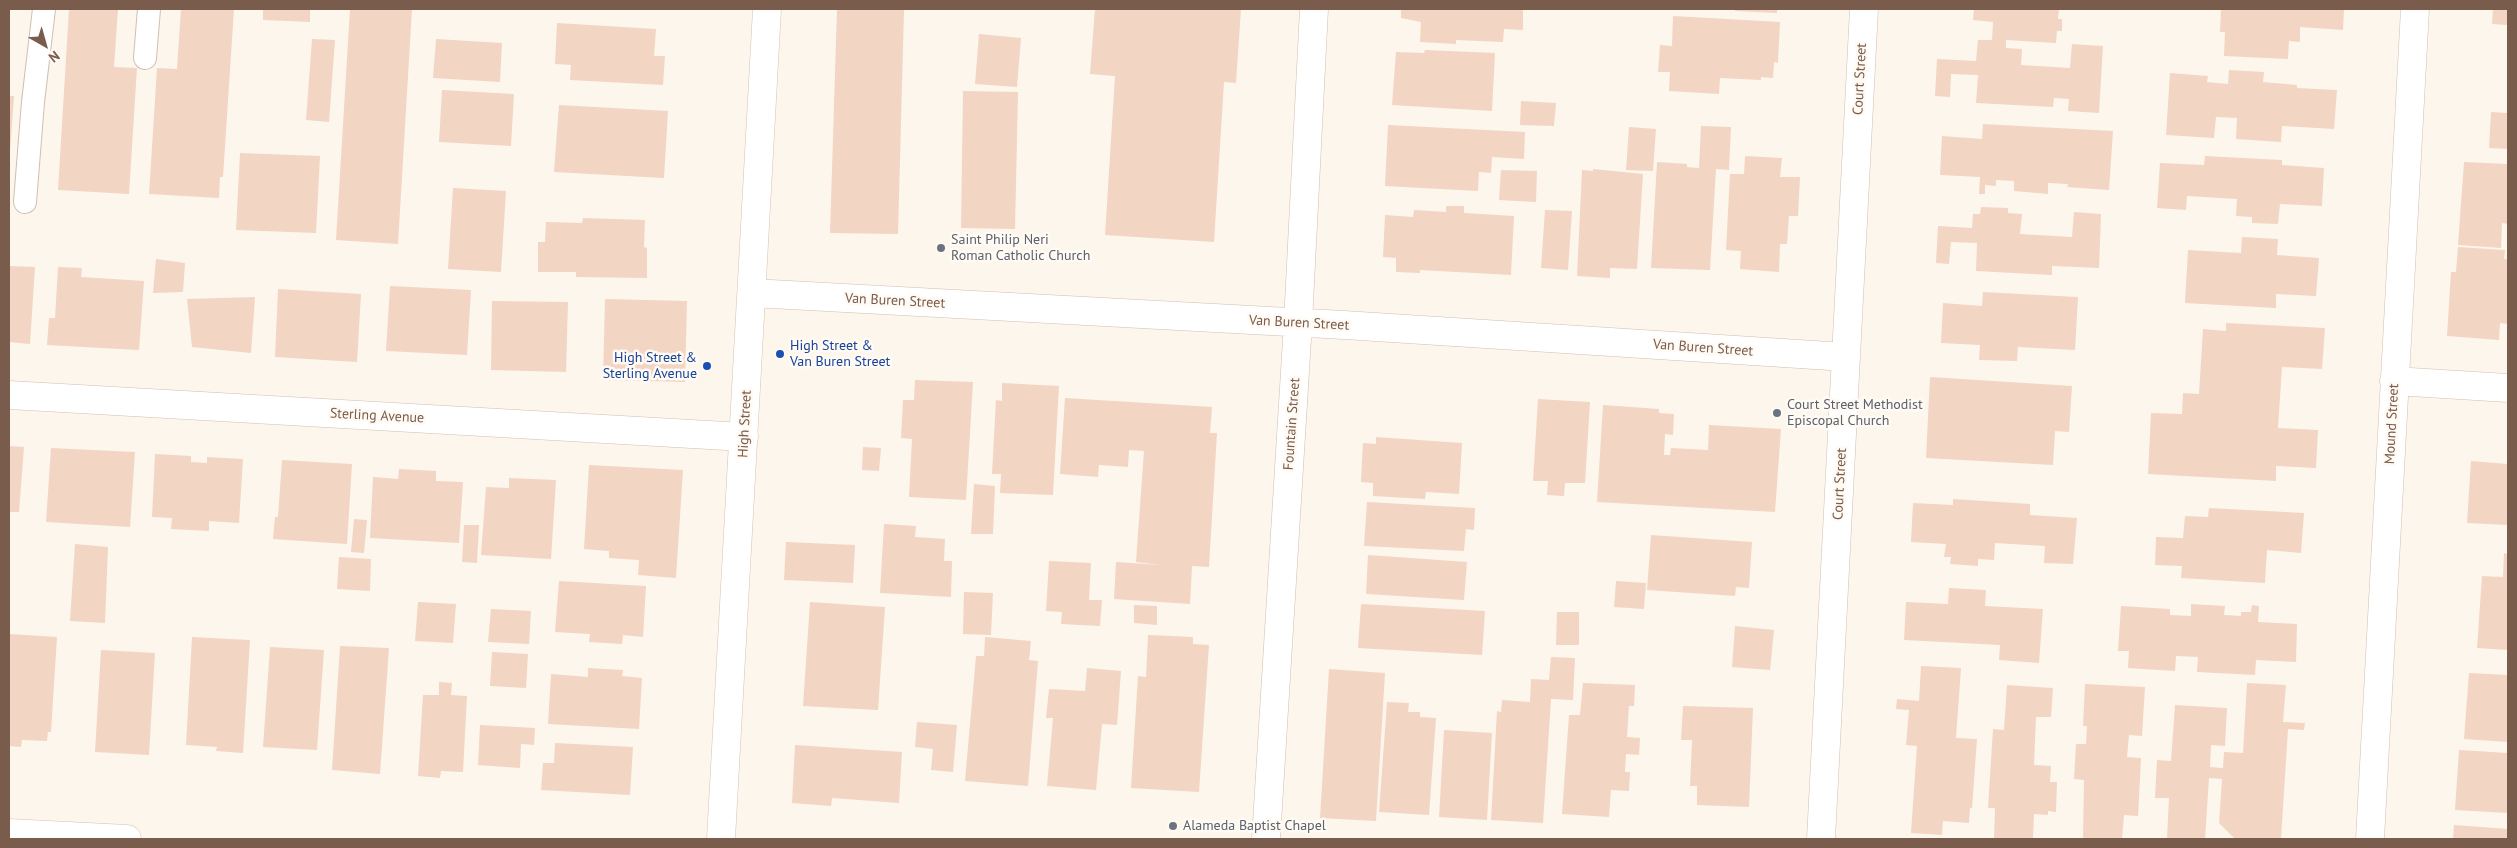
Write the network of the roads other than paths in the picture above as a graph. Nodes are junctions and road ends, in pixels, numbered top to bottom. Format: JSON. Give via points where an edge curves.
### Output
{"nodes":[{"id":1,"x":44,"y":9,"type":"edge"},
{"id":2,"x":149,"y":9,"type":"edge"},
{"id":3,"x":767,"y":9,"type":"edge"},
{"id":4,"x":1314,"y":9,"type":"edge"},
{"id":5,"x":1864,"y":9,"type":"edge"},
{"id":6,"x":2415,"y":9,"type":"edge"},
{"id":7,"x":145,"y":58,"type":"dead end"},
{"id":8,"x":25,"y":202,"type":"dead end"},
{"id":9,"x":752,"y":294,"type":"junction"},
{"id":10,"x":1298,"y":323,"type":"junction"},
{"id":11,"x":1846,"y":357,"type":"junction"},
{"id":12,"x":2394,"y":381,"type":"junction"},
{"id":13,"x":2508,"y":388,"type":"edge"},
{"id":14,"x":9,"y":395,"type":"edge"},
{"id":15,"x":744,"y":437,"type":"junction"},
{"id":16,"x":9,"y":832,"type":"edge"},
{"id":17,"x":127,"y":839,"type":"edge"},
{"id":18,"x":721,"y":839,"type":"edge"},
{"id":19,"x":1266,"y":839,"type":"edge"},
{"id":20,"x":1821,"y":839,"type":"edge"},
{"id":21,"x":2370,"y":839,"type":"edge"}],
"edges":[{"from":1,"to":8,"type":"lane"},
{"from":2,"to":7,"type":"lane"},
{"from":3,"to":9,"type":"street","name":"High Street"},
{"from":4,"to":10,"type":"street","name":"Fountain Street"},
{"from":5,"to":11,"type":"street","name":"Court Street"},
{"from":6,"to":12,"type":"street","name":"Mound Street"},
{"from":9,"to":10,"type":"street","name":"Van Buren Street"},
{"from":9,"to":15,"type":"street","name":"High Street"},
{"from":10,"to":11,"type":"street","name":"Van Buren Street"},
{"from":10,"to":19,"type":"street","name":"Fountain Street"},
{"from":11,"to":20,"type":"street","name":"Court Street"},
{"from":12,"to":13,"type":"street"},
{"from":12,"to":21,"type":"street","name":"Mound Street"},
{"from":14,"to":15,"type":"street","name":"Sterling Avenue"},
{"from":15,"to":18,"type":"street","name":"High Street"},
{"from":16,"to":17,"type":"street"}]}
